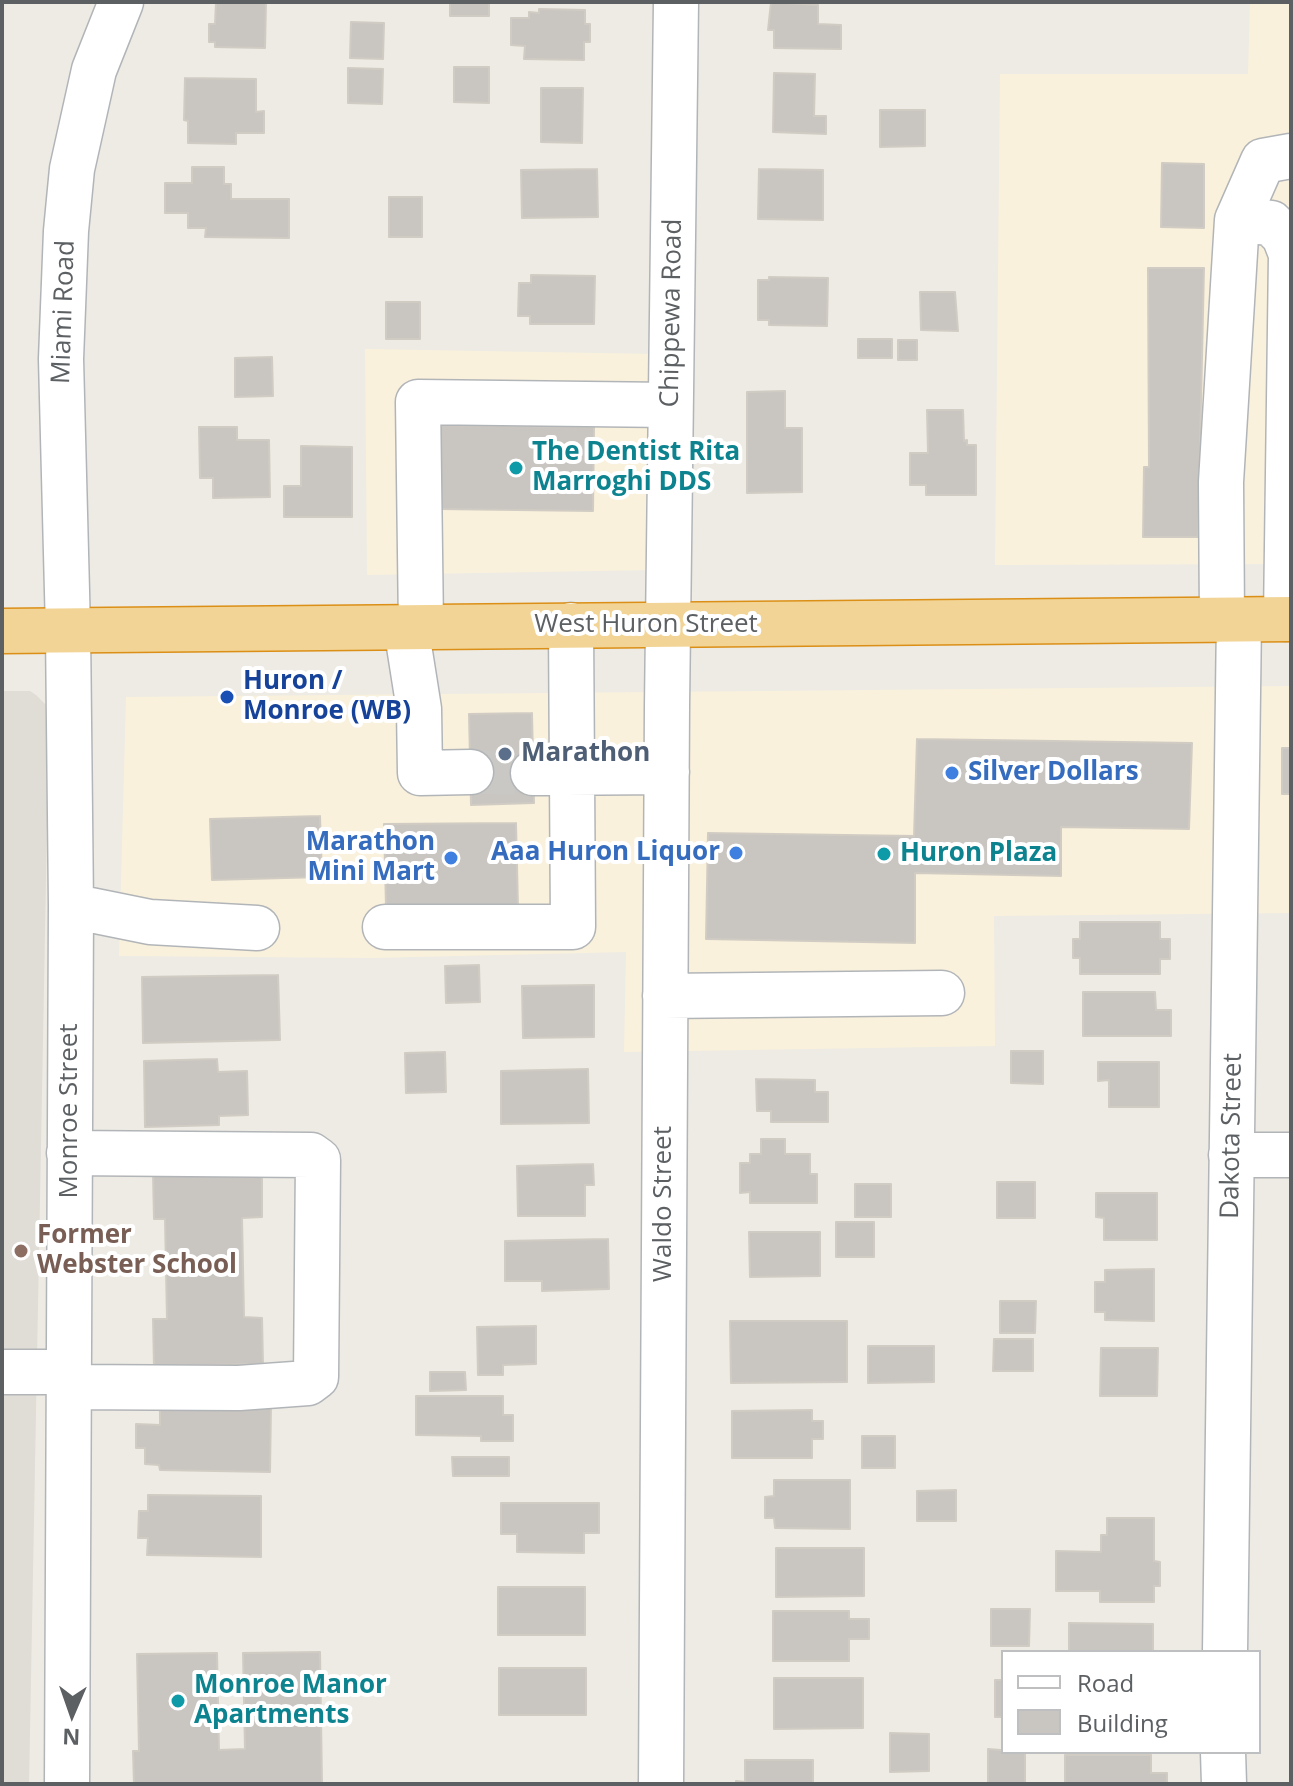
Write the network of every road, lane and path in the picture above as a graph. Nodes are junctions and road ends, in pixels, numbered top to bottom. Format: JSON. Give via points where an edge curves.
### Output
{"nodes":[{"id":1,"x":121,"y":2,"type":"edge"},
{"id":2,"x":676,"y":2,"type":"edge"},
{"id":3,"x":1291,"y":156,"type":"edge"},
{"id":4,"x":1237,"y":220,"type":"junction"},
{"id":5,"x":1291,"y":305,"type":"edge"},
{"id":6,"x":670,"y":405,"type":"junction"},
{"id":7,"x":1231,"y":619,"type":"junction"},
{"id":8,"x":1288,"y":619,"type":"edge"},
{"id":9,"x":571,"y":625,"type":"junction"},
{"id":10,"x":668,"y":625,"type":"junction"},
{"id":11,"x":414,"y":627,"type":"junction"},
{"id":12,"x":68,"y":630,"type":"junction"},
{"id":13,"x":2,"y":631,"type":"edge"},
{"id":14,"x":471,"y":772,"type":"tunnel mouth"},
{"id":15,"x":552,"y":772,"type":"junction"},
{"id":16,"x":667,"y":772,"type":"junction"},
{"id":17,"x":71,"y":906,"type":"junction"},
{"id":18,"x":385,"y":927,"type":"dead end"},
{"id":19,"x":257,"y":928,"type":"dead end"},
{"id":20,"x":942,"y":993,"type":"dead end"},
{"id":21,"x":665,"y":996,"type":"junction"},
{"id":22,"x":69,"y":1153,"type":"junction"},
{"id":23,"x":1231,"y":1155,"type":"junction"},
{"id":24,"x":1291,"y":1155,"type":"edge"},
{"id":25,"x":2,"y":1372,"type":"edge"},
{"id":26,"x":68,"y":1379,"type":"junction"},
{"id":27,"x":1225,"y":1650,"type":"edge"},
{"id":28,"x":1223,"y":1754,"type":"edge"},
{"id":29,"x":67,"y":1784,"type":"edge"},
{"id":30,"x":661,"y":1784,"type":"edge"},
{"id":31,"x":1224,"y":1784,"type":"edge"}],
"edges":[{"from":1,"to":12,"type":"street","name":"Miami Road","via":[[85,103],[66,231],[61,424]]},
{"from":2,"to":6,"type":"street","name":"Chippewa Road"},
{"from":3,"to":4,"type":"street","via":[[1263,161]]},
{"from":4,"to":5,"type":"street","via":[[1271,223],[1284,236],[1291,254]]},
{"from":4,"to":7,"type":"street","name":"Dakota Street","via":[[1221,482]]},
{"from":5,"to":8,"type":"street"},
{"from":6,"to":10,"type":"street","name":"Chippewa Road"},
{"from":6,"to":11,"type":"street","via":[[418,402]]},
{"from":7,"to":8,"type":"highway","name":"West Huron Street"},
{"from":7,"to":10,"type":"highway","name":"West Huron Street"},
{"from":7,"to":23,"type":"street","name":"Dakota Street"},
{"from":9,"to":10,"type":"highway","name":"West Huron Street"},
{"from":9,"to":11,"type":"highway","name":"West Huron Street"},
{"from":9,"to":15,"type":"street"},
{"from":10,"to":16,"type":"street","name":"Waldo Street"},
{"from":11,"to":12,"type":"highway","name":"West Huron Street"},
{"from":11,"to":14,"type":"street","via":[[420,773]]},
{"from":12,"to":13,"type":"highway","name":"West Huron Street"},
{"from":12,"to":17,"type":"street","name":"Monroe Street"},
{"from":15,"to":16,"type":"street"},
{"from":15,"to":18,"type":"street","via":[[573,927]]},
{"from":16,"to":21,"type":"street","name":"Waldo Street"},
{"from":17,"to":19,"type":"street","via":[[150,922]]},
{"from":17,"to":22,"type":"street","name":"Monroe Street"},
{"from":20,"to":21,"type":"street"},
{"from":21,"to":30,"type":"street","name":"Waldo Street"},
{"from":22,"to":26,"type":"street","name":"Monroe Street"},
{"from":22,"to":26,"type":"street","via":[[311,1155],[318,1160],[316,1377],[308,1383],[239,1388]]},
{"from":23,"to":24,"type":"street"},
{"from":23,"to":27,"type":"street","name":"Dakota Street"},
{"from":25,"to":26,"type":"street"},
{"from":26,"to":29,"type":"street","name":"Monroe Street"},
{"from":28,"to":31,"type":"street"}]}
